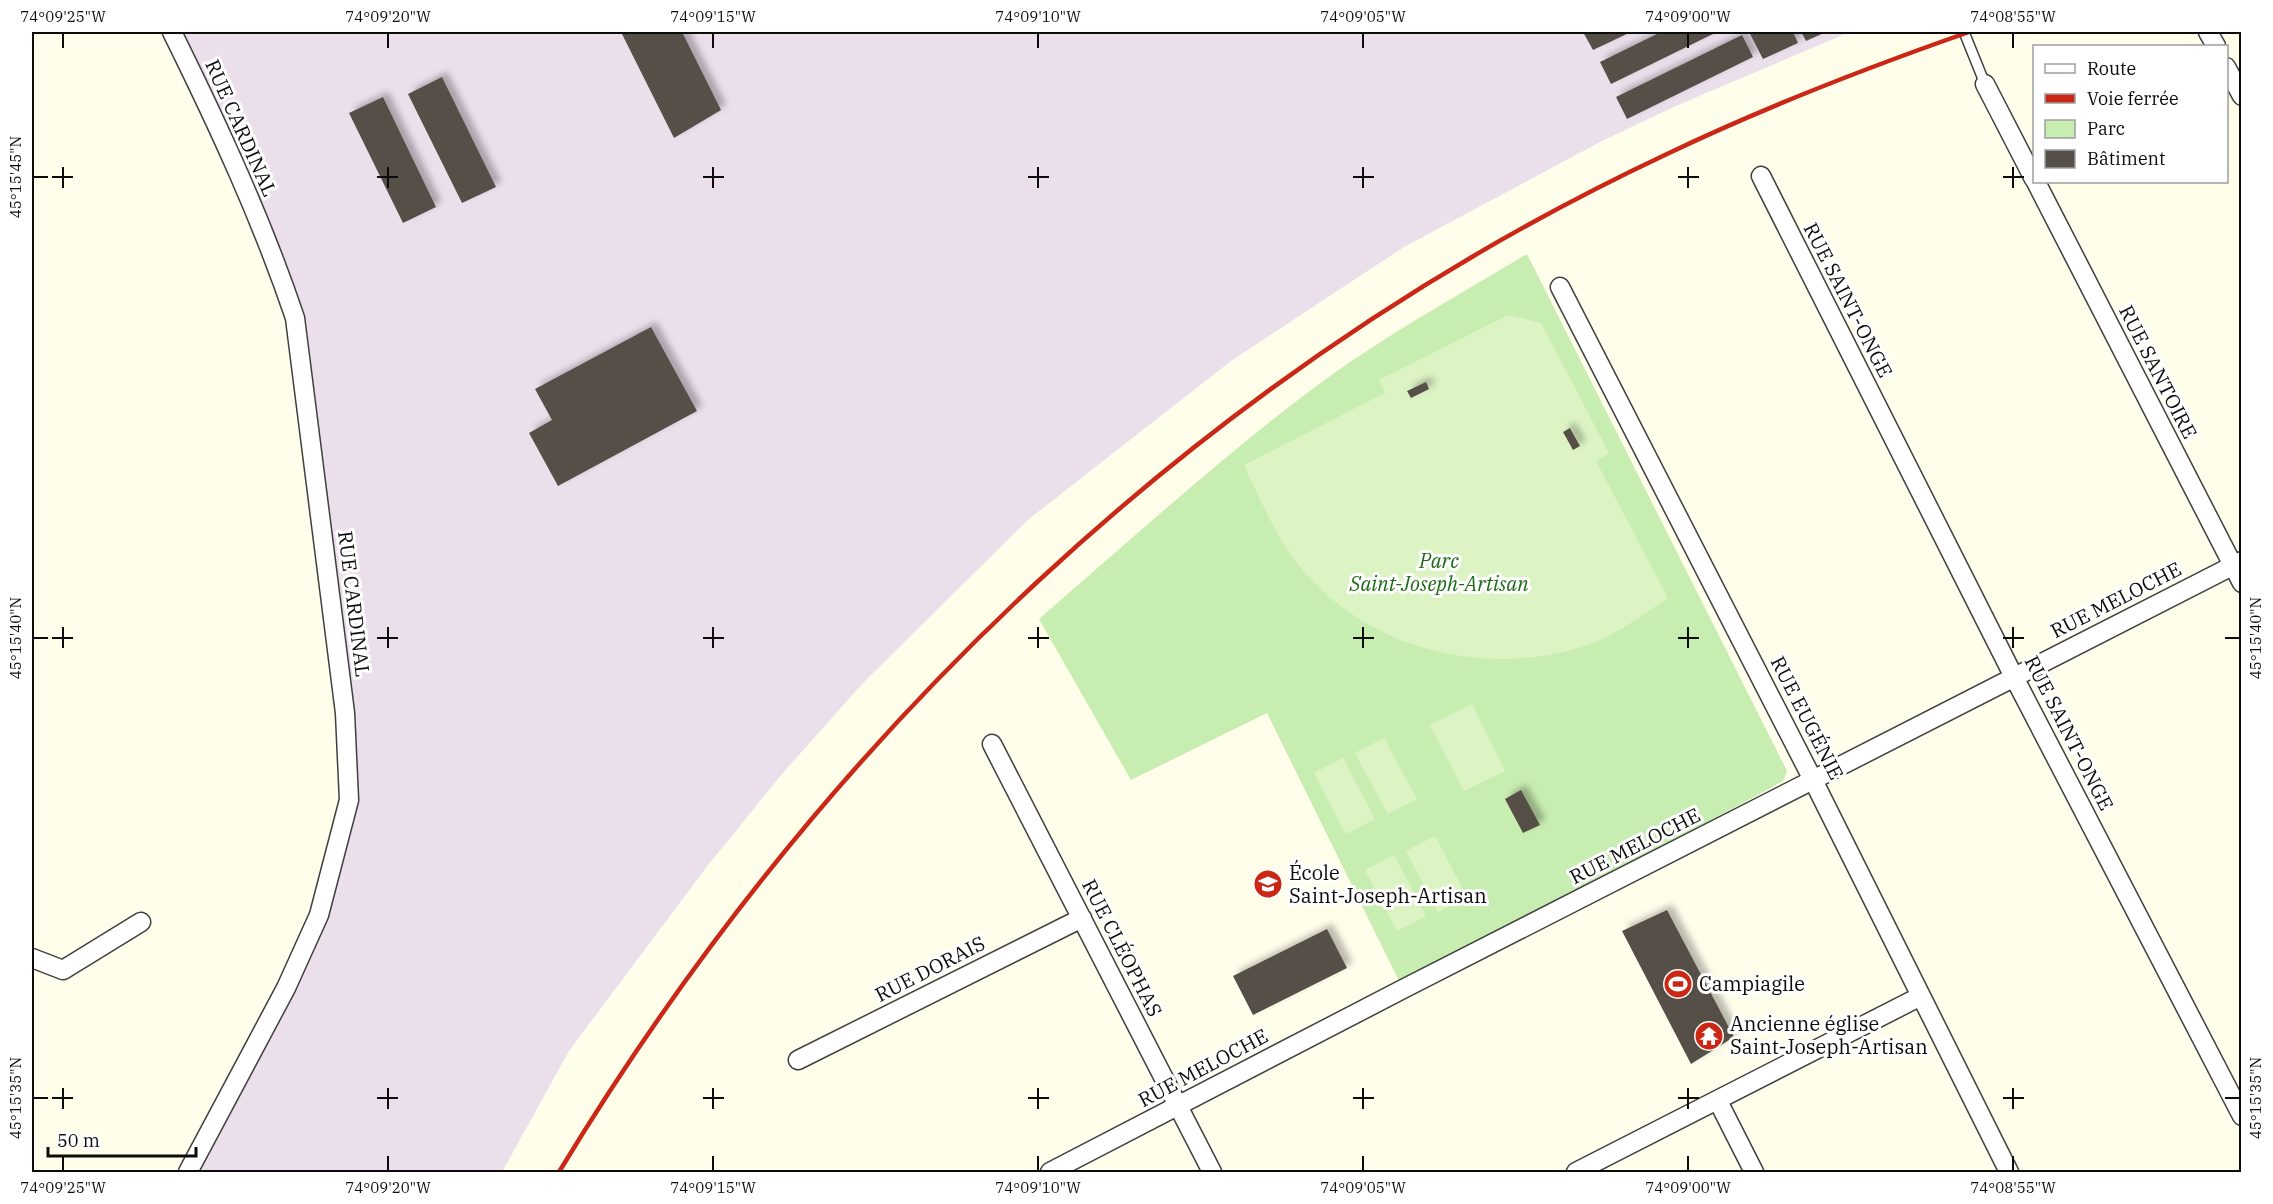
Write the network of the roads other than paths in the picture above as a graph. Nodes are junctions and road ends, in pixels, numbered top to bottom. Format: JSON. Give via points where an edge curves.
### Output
{"nodes":[{"id":1,"x":172,"y":32,"type":"edge"},
{"id":2,"x":1964,"y":32,"type":"edge"},
{"id":3,"x":2228,"y":71,"type":"edge"},
{"id":4,"x":1985,"y":84,"type":"joint"},
{"id":5,"x":2241,"y":96,"type":"edge"},
{"id":6,"x":1761,"y":176,"type":"dead end"},
{"id":7,"x":2033,"y":176,"type":"edge"},
{"id":8,"x":2037,"y":183,"type":"edge"},
{"id":9,"x":1560,"y":287,"type":"dead end"},
{"id":10,"x":2237,"y":564,"type":"edge"},
{"id":11,"x":2241,"y":583,"type":"edge"},
{"id":12,"x":2014,"y":677,"type":"junction"},
{"id":13,"x":992,"y":744,"type":"dead end"},
{"id":14,"x":1813,"y":780,"type":"junction"},
{"id":15,"x":1082,"y":918,"type":"junction"},
{"id":16,"x":141,"y":922,"type":"dead end"},
{"id":17,"x":32,"y":958,"type":"edge"},
{"id":18,"x":1921,"y":996,"type":"junction"},
{"id":19,"x":798,"y":1060,"type":"dead end"},
{"id":20,"x":1718,"y":1101,"type":"junction"},
{"id":21,"x":1179,"y":1107,"type":"junction"},
{"id":22,"x":2241,"y":1116,"type":"edge"},
{"id":23,"x":188,"y":1173,"type":"edge"},
{"id":24,"x":1050,"y":1173,"type":"edge"},
{"id":25,"x":1212,"y":1173,"type":"edge"},
{"id":26,"x":1576,"y":1173,"type":"edge"},
{"id":27,"x":1754,"y":1173,"type":"edge"},
{"id":28,"x":2009,"y":1173,"type":"edge"}],
"edges":[{"from":1,"to":23,"type":"street","name":"RUE CARDINAL","via":[[277,264],[295,318],[345,713],[349,800],[319,915],[286,988]]},
{"from":2,"to":4,"type":"lane","name":"RUE SANTOIRE"},
{"from":3,"to":5,"type":"street"},
{"from":4,"to":7,"type":"street","name":"RUE SANTOIRE"},
{"from":6,"to":12,"type":"street","name":"RUE SAINT-ONGE"},
{"from":8,"to":10,"type":"street","name":"RUE SANTOIRE"},
{"from":9,"to":14,"type":"street","name":"RUE EUGÉNIE"},
{"from":10,"to":11,"type":"street","name":"RUE SANTOIRE"},
{"from":10,"to":12,"type":"street","name":"RUE MELOCHE"},
{"from":12,"to":14,"type":"street","name":"RUE MELOCHE"},
{"from":12,"to":22,"type":"street","name":"RUE SAINT-ONGE"},
{"from":13,"to":15,"type":"street","name":"RUE CLÉOPHAS"},
{"from":14,"to":18,"type":"street","name":"RUE EUGÉNIE"},
{"from":14,"to":21,"type":"street","name":"RUE MELOCHE"},
{"from":15,"to":19,"type":"street","name":"RUE DORAIS"},
{"from":15,"to":21,"type":"street","name":"RUE CLÉOPHAS"},
{"from":16,"to":17,"type":"street","via":[[63,970]]},
{"from":18,"to":20,"type":"street"},
{"from":18,"to":28,"type":"street","name":"RUE EUGÉNIE"},
{"from":20,"to":26,"type":"street"},
{"from":20,"to":27,"type":"street"},
{"from":21,"to":24,"type":"street","name":"RUE MELOCHE"},
{"from":21,"to":25,"type":"street","name":"RUE CLÉOPHAS"}]}
